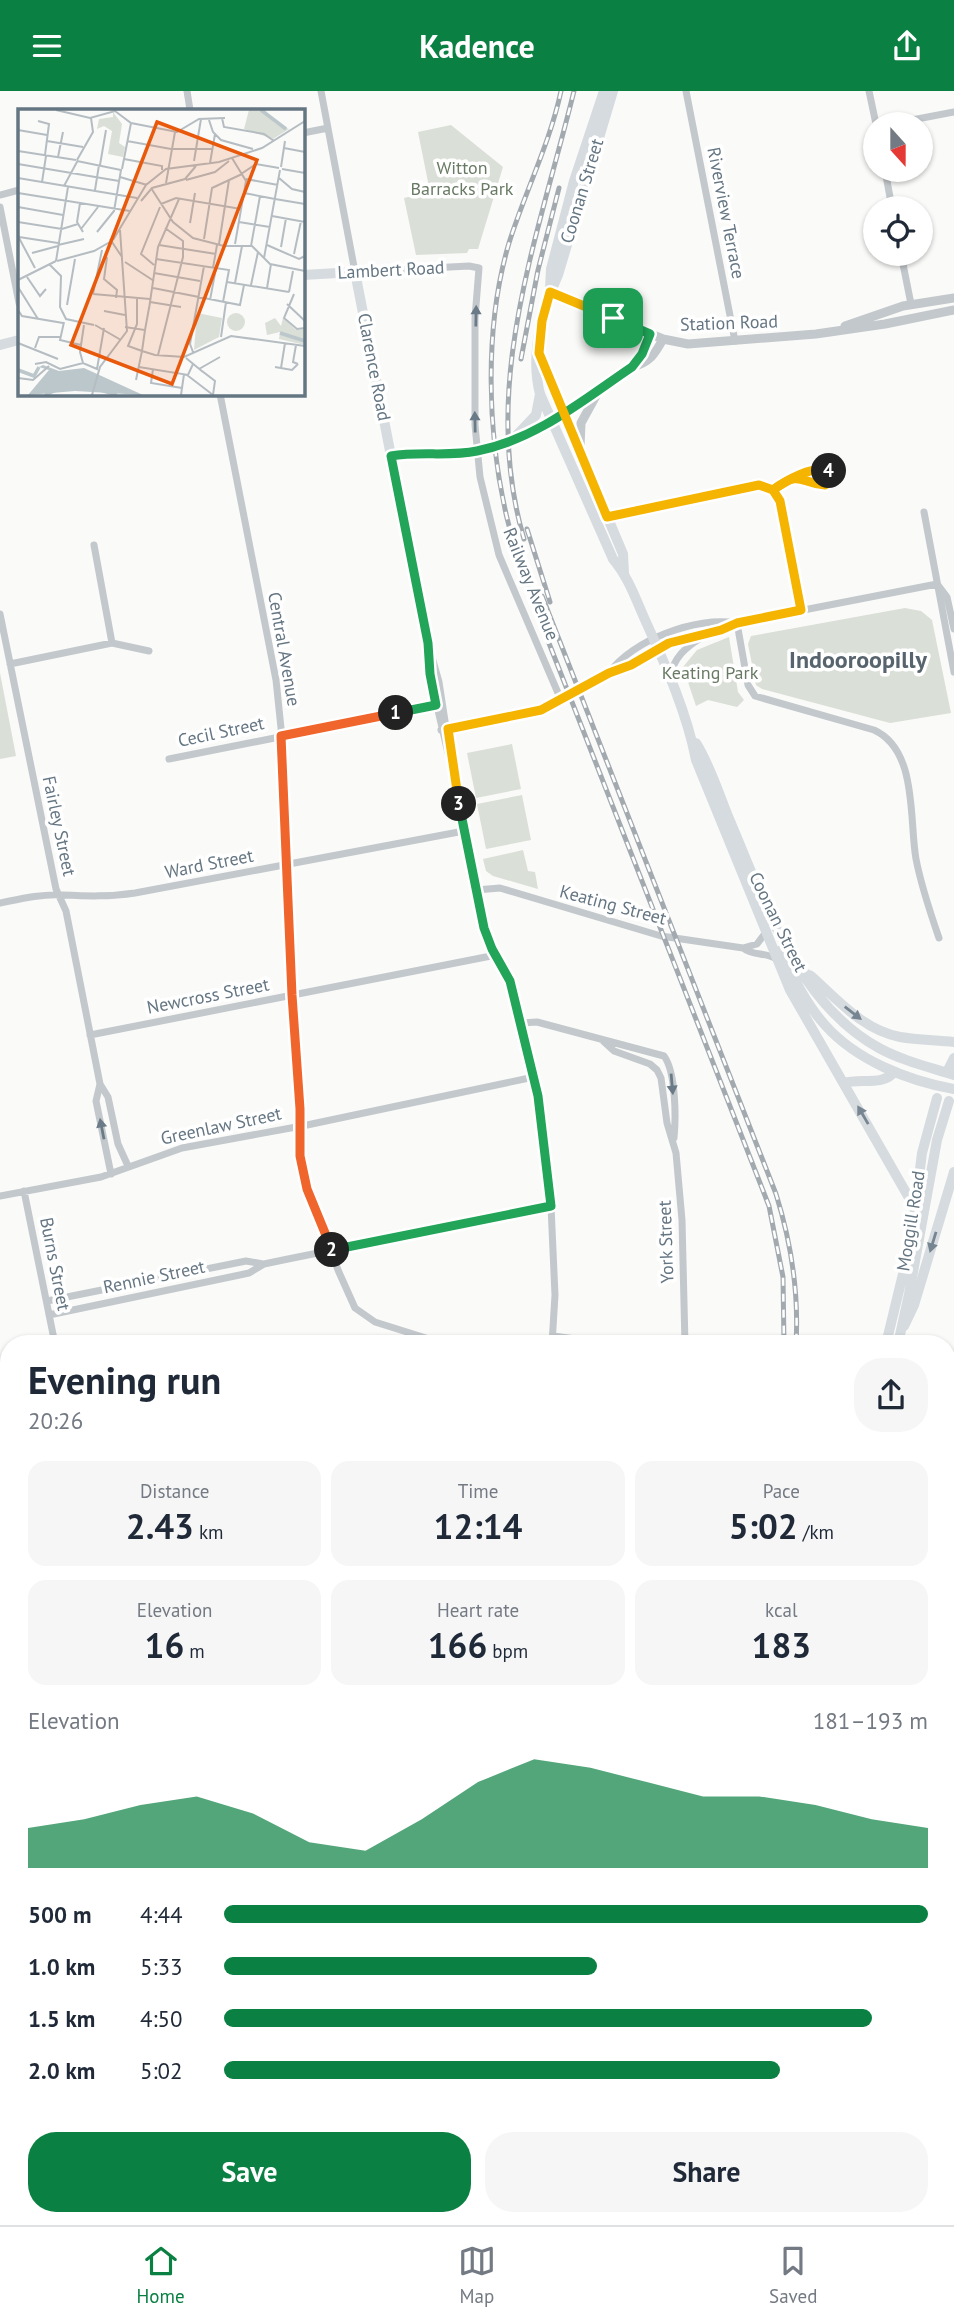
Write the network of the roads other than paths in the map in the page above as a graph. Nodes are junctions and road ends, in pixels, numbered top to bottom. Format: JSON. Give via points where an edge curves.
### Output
{"nodes":[{"id":1,"x":187,"y":91,"type":"edge"},
{"id":2,"x":321,"y":91,"type":"edge"},
{"id":3,"x":606,"y":91,"type":"edge"},
{"id":4,"x":686,"y":91,"type":"edge"},
{"id":5,"x":869,"y":91,"type":"edge"},
{"id":6,"x":190,"y":109,"type":"edge"},
{"id":7,"x":873,"y":112,"type":"edge"},
{"id":8,"x":954,"y":112,"type":"edge"},
{"id":9,"x":933,"y":116,"type":"edge"},
{"id":10,"x":328,"y":128,"type":"junction"},
{"id":11,"x":304,"y":133,"type":"edge"},
{"id":12,"x":18,"y":190,"type":"edge"},
{"id":13,"x":0,"y":195,"type":"edge"},
{"id":14,"x":0,"y":207,"type":"edge"},
{"id":15,"x":903,"y":266,"type":"edge"},
{"id":16,"x":479,"y":268,"type":"joint"},
{"id":17,"x":355,"y":272,"type":"junction"},
{"id":18,"x":304,"y":275,"type":"edge"},
{"id":19,"x":550,"y":292,"type":"junction"},
{"id":20,"x":18,"y":298,"type":"edge"},
{"id":21,"x":954,"y":298,"type":"edge"},
{"id":22,"x":911,"y":304,"type":"junction"},
{"id":23,"x":954,"y":310,"type":"edge"},
{"id":24,"x":883,"y":312,"type":"junction"},
{"id":25,"x":914,"y":317,"type":"junction"},
{"id":26,"x":885,"y":324,"type":"junction"},
{"id":27,"x":833,"y":330,"type":"junction"},
{"id":28,"x":650,"y":334,"type":"junction"},
{"id":29,"x":663,"y":339,"type":"junction"},
{"id":30,"x":18,"y":340,"type":"edge"},
{"id":31,"x":735,"y":341,"type":"junction"},
{"id":32,"x":0,"y":345,"type":"edge"},
{"id":33,"x":539,"y":353,"type":"junction"},
{"id":34,"x":632,"y":367,"type":"junction"},
{"id":35,"x":601,"y":388,"type":"junction"},
{"id":36,"x":540,"y":394,"type":"junction"},
{"id":37,"x":220,"y":395,"type":"edge"},
{"id":38,"x":564,"y":414,"type":"junction"},
{"id":39,"x":552,"y":423,"type":"junction"},
{"id":40,"x":524,"y":433,"type":"junction"},
{"id":41,"x":482,"y":450,"type":"junction"},
{"id":42,"x":391,"y":456,"type":"junction"},
{"id":43,"x":583,"y":458,"type":"junction"},
{"id":44,"x":796,"y":478,"type":"dead end"},
{"id":45,"x":773,"y":490,"type":"junction"},
{"id":46,"x":924,"y":512,"type":"dead end"},
{"id":47,"x":607,"y":517,"type":"junction"},
{"id":48,"x":94,"y":545,"type":"dead end"},
{"id":49,"x":624,"y":573,"type":"junction"},
{"id":50,"x":937,"y":584,"type":"junction"},
{"id":51,"x":801,"y":610,"type":"junction"},
{"id":52,"x":0,"y":614,"type":"edge"},
{"id":53,"x":737,"y":623,"type":"junction"},
{"id":54,"x":954,"y":629,"type":"edge"},
{"id":55,"x":714,"y":632,"type":"junction"},
{"id":56,"x":112,"y":643,"type":"junction"},
{"id":57,"x":656,"y":644,"type":"junction"},
{"id":58,"x":149,"y":651,"type":"dead end"},
{"id":59,"x":10,"y":664,"type":"junction"},
{"id":60,"x":954,"y":672,"type":"edge"},
{"id":61,"x":672,"y":684,"type":"junction"},
{"id":62,"x":561,"y":700,"type":"junction"},
{"id":63,"x":440,"y":705,"type":"junction"},
{"id":64,"x":445,"y":729,"type":"junction"},
{"id":65,"x":281,"y":736,"type":"junction"},
{"id":66,"x":692,"y":738,"type":"junction"},
{"id":67,"x":169,"y":759,"type":"dead end"},
{"id":68,"x":464,"y":831,"type":"junction"},
{"id":69,"x":288,"y":865,"type":"junction"},
{"id":70,"x":741,"y":869,"type":"junction"},
{"id":71,"x":476,"y":890,"type":"junction"},
{"id":72,"x":60,"y":895,"type":"junction"},
{"id":73,"x":0,"y":903,"type":"edge"},
{"id":74,"x":766,"y":932,"type":"junction"},
{"id":75,"x":939,"y":938,"type":"dead end"},
{"id":76,"x":743,"y":948,"type":"junction"},
{"id":77,"x":496,"y":955,"type":"junction"},
{"id":78,"x":776,"y":959,"type":"junction"},
{"id":79,"x":800,"y":972,"type":"junction"},
{"id":80,"x":292,"y":995,"type":"junction"},
{"id":81,"x":521,"y":1023,"type":"junction"},
{"id":82,"x":90,"y":1035,"type":"junction"},
{"id":83,"x":603,"y":1041,"type":"junction"},
{"id":84,"x":954,"y":1042,"type":"edge"},
{"id":85,"x":879,"y":1048,"type":"junction"},
{"id":86,"x":952,"y":1067,"type":"edge"},
{"id":87,"x":894,"y":1072,"type":"junction"},
{"id":88,"x":534,"y":1077,"type":"junction"},
{"id":89,"x":844,"y":1083,"type":"junction"},
{"id":90,"x":100,"y":1084,"type":"junction"},
{"id":91,"x":954,"y":1089,"type":"edge"},
{"id":92,"x":937,"y":1098,"type":"dead end"},
{"id":93,"x":949,"y":1101,"type":"dead end"},
{"id":94,"x":300,"y":1126,"type":"junction"},
{"id":95,"x":674,"y":1139,"type":"junction"},
{"id":96,"x":128,"y":1166,"type":"junction"},
{"id":97,"x":954,"y":1172,"type":"edge"},
{"id":98,"x":111,"y":1174,"type":"junction"},
{"id":99,"x":24,"y":1191,"type":"junction"},
{"id":100,"x":1,"y":1193,"type":"edge"},
{"id":101,"x":551,"y":1206,"type":"junction"},
{"id":102,"x":916,"y":1210,"type":"junction"},
{"id":103,"x":331,"y":1251,"type":"junction"},
{"id":104,"x":264,"y":1264,"type":"junction"},
{"id":105,"x":47,"y":1301,"type":"junction"},
{"id":106,"x":49,"y":1315,"type":"junction"},
{"id":107,"x":53,"y":1335,"type":"edge"},
{"id":108,"x":416,"y":1335,"type":"edge"},
{"id":109,"x":553,"y":1335,"type":"edge"},
{"id":110,"x":685,"y":1335,"type":"edge"},
{"id":111,"x":888,"y":1335,"type":"edge"},
{"id":112,"x":899,"y":1335,"type":"edge"},
{"id":113,"x":901,"y":1335,"type":"edge"}],
"edges":[{"from":1,"to":6,"type":"street"},
{"from":2,"to":10,"type":"street","name":"Clarence Road"},
{"from":3,"to":19,"type":"main road","name":"Coonan Street","via":[[571,191],[551,269]]},
{"from":4,"to":31,"type":"street","name":"Riverview Terrace"},
{"from":5,"to":7,"type":"street"},
{"from":8,"to":9,"type":"street"},
{"from":10,"to":11,"type":"street"},
{"from":10,"to":17,"type":"street","name":"Clarence Road"},
{"from":12,"to":13,"type":"street"},
{"from":14,"to":20,"type":"street"},
{"from":15,"to":22,"type":"street"},
{"from":16,"to":17,"type":"street","name":"Lambert Road"},
{"from":41,"to":16,"type":"street","name":"Railway Avenue","one_way":true,"via":[[475,425]]},
{"from":17,"to":18,"type":"main road","name":"Lambert Road"},
{"from":17,"to":42,"type":"main road","name":"Clarence Road"},
{"from":19,"to":28,"type":"street","name":"Station Road"},
{"from":19,"to":33,"type":"main road","name":"Coonan Street"},
{"from":21,"to":22,"type":"street","name":"Station Road"},
{"from":22,"to":24,"type":"street","name":"Station Road"},
{"from":22,"to":25,"type":"street"},
{"from":23,"to":25,"type":"street","name":"Station Road"},
{"from":24,"to":26,"type":"street"},
{"from":24,"to":27,"type":"street","name":"Station Road"},
{"from":25,"to":26,"type":"street","name":"Station Road"},
{"from":26,"to":27,"type":"street","name":"Station Road"},
{"from":27,"to":31,"type":"street","name":"Station Road"},
{"from":28,"to":29,"type":"street","name":"Station Road"},
{"from":28,"to":34,"type":"street"},
{"from":29,"to":31,"type":"street","name":"Station Road","via":[[688,344]]},
{"from":29,"to":34,"type":"street","via":[[650,360]]},
{"from":30,"to":32,"type":"main road"},
{"from":33,"to":36,"type":"main road","name":"Coonan Street"},
{"from":33,"to":38,"type":"main road","name":"Coonan Street"},
{"from":34,"to":35,"type":"street"},
{"from":35,"to":38,"type":"street"},
{"from":35,"to":43,"type":"street","via":[[581,423]]},
{"from":36,"to":39,"type":"main road","name":"Coonan Street"},
{"from":36,"to":40,"type":"main road","via":[[536,415]]},
{"from":37,"to":65,"type":"street","name":"Central Avenue","via":[[276,680]]},
{"from":38,"to":39,"type":"main road"},
{"from":38,"to":43,"type":"main road","name":"Coonan Street"},
{"from":39,"to":40,"type":"main road"},
{"from":39,"to":49,"type":"main road","name":"Coonan Street","via":[[613,559]]},
{"from":40,"to":41,"type":"main road"},
{"from":41,"to":42,"type":"main road"},
{"from":41,"to":62,"type":"street","name":"Railway Avenue","via":[[482,490],[499,555]]},
{"from":42,"to":63,"type":"street","name":"Clarence Road","via":[[430,674]]},
{"from":43,"to":47,"type":"main road","name":"Coonan Street"},
{"from":44,"to":45,"type":"street"},
{"from":45,"to":47,"type":"street","via":[[759,485]]},
{"from":45,"to":51,"type":"street","via":[[780,501]]},
{"from":46,"to":50,"type":"street"},
{"from":47,"to":49,"type":"main road","name":"Coonan Street","via":[[623,554]]},
{"from":48,"to":56,"type":"street"},
{"from":49,"to":57,"type":"main road","name":"Coonan Street"},
{"from":50,"to":51,"type":"street"},
{"from":50,"to":54,"type":"street","via":[[947,597]]},
{"from":50,"to":60,"type":"street"},
{"from":51,"to":53,"type":"street"},
{"from":52,"to":59,"type":"street","name":"Fairley Street"},
{"from":53,"to":55,"type":"street"},
{"from":53,"to":57,"type":"street","via":[[723,621],[667,632]]},
{"from":53,"to":75,"type":"street","via":[[748,685],[755,696],[874,730],[892,744],[908,781],[917,864]]},
{"from":55,"to":57,"type":"street"},
{"from":55,"to":61,"type":"street","via":[[678,658],[671,672]]},
{"from":56,"to":58,"type":"street"},
{"from":56,"to":59,"type":"street"},
{"from":57,"to":61,"type":"main road","name":"Coonan Street"},
{"from":57,"to":62,"type":"street","via":[[631,665]]},
{"from":59,"to":72,"type":"street","name":"Fairley Street"},
{"from":61,"to":66,"type":"main road","name":"Coonan Street"},
{"from":62,"to":64,"type":"street","via":[[534,712]]},
{"from":63,"to":64,"type":"street","name":"Clarence Road"},
{"from":63,"to":65,"type":"street","name":"Cecil Street"},
{"from":64,"to":68,"type":"street","name":"Clarence Road"},
{"from":65,"to":67,"type":"street","name":"Cecil Street"},
{"from":65,"to":69,"type":"street","name":"Central Avenue"},
{"from":66,"to":70,"type":"main road","name":"Coonan Street","via":[[696,760]]},
{"from":66,"to":79,"type":"main road","name":"Coonan Street","via":[[705,757]]},
{"from":68,"to":69,"type":"street","name":"Ward Street"},
{"from":68,"to":71,"type":"street","name":"Clarence Road"},
{"from":69,"to":72,"type":"street","name":"Ward Street","via":[[123,895]]},
{"from":69,"to":80,"type":"street","name":"Central Avenue"},
{"from":70,"to":74,"type":"main road","name":"Coonan Street"},
{"from":70,"to":87,"type":"main road","name":"Coonan Street","via":[[792,975],[824,1025],[846,1045]]},
{"from":71,"to":76,"type":"street","name":"Keating Street","via":[[500,888],[661,936]]},
{"from":71,"to":77,"type":"street","name":"Clarence Road"},
{"from":72,"to":73,"type":"street","name":"Ward Street"},
{"from":72,"to":82,"type":"street","name":"Fairley Street"},
{"from":74,"to":76,"type":"street","via":[[757,944]]},
{"from":74,"to":78,"type":"main road","name":"Coonan Street"},
{"from":76,"to":78,"type":"street","name":"Keating Street"},
{"from":77,"to":80,"type":"street","name":"Newcross Street"},
{"from":77,"to":81,"type":"street","name":"Clarence Road","via":[[510,981]]},
{"from":78,"to":89,"type":"main road","name":"Coonan Street"},
{"from":79,"to":84,"type":"main road","one_way":true,"via":[[875,1028],[901,1037]]},
{"from":79,"to":85,"type":"main road","name":"Coonan Street","via":[[825,1005]]},
{"from":80,"to":82,"type":"street","name":"Newcross Street"},
{"from":80,"to":94,"type":"street","name":"Central Avenue"},
{"from":81,"to":83,"type":"street","name":"York Street","via":[[537,1022]]},
{"from":81,"to":88,"type":"street","name":"Clarence Road"},
{"from":82,"to":90,"type":"street","name":"Fairley Street"},
{"from":83,"to":95,"type":"street","name":"York Street","via":[[614,1051],[657,1070]]},
{"from":83,"to":95,"type":"street","name":"York Street","one_way":true,"via":[[664,1056],[670,1070]]},
{"from":85,"to":86,"type":"main road","name":"Coonan Street","via":[[923,1065]]},
{"from":85,"to":87,"type":"main road"},
{"from":87,"to":89,"type":"main road","via":[[883,1079]]},
{"from":87,"to":91,"type":"main road","name":"Coonan Street"},
{"from":88,"to":94,"type":"street","name":"Greenlaw Street"},
{"from":88,"to":101,"type":"street","name":"Clarence Road"},
{"from":102,"to":89,"type":"main road","name":"Coonan Street","one_way":true},
{"from":90,"to":96,"type":"street","name":"Fairley Street"},
{"from":98,"to":90,"type":"street","name":"Fairley Street","one_way":true,"via":[[96,1101]]},
{"from":92,"to":102,"type":"main road","name":"Moggill Road","via":[[922,1153]]},
{"from":93,"to":112,"type":"main road","name":"Moggill Road","via":[[937,1140]]},
{"from":94,"to":96,"type":"street","name":"Greenlaw Street","via":[[182,1148]]},
{"from":94,"to":103,"type":"street","name":"Central Avenue","via":[[303,1175]]},
{"from":95,"to":110,"type":"street","name":"York Street","via":[[682,1220]]},
{"from":96,"to":98,"type":"street","name":"Greenlaw Street"},
{"from":97,"to":113,"type":"main road","name":"Moggill Road","one_way":true},
{"from":98,"to":99,"type":"street","name":"Greenlaw Street"},
{"from":99,"to":100,"type":"street","name":"Greenlaw Street"},
{"from":99,"to":105,"type":"street","name":"Burns Street"},
{"from":101,"to":103,"type":"street","name":"Rennie Street"},
{"from":101,"to":109,"type":"street","name":"Clarence Road"},
{"from":102,"to":111,"type":"main road","name":"Moggill Road"},
{"from":103,"to":104,"type":"street","name":"Rennie Street"},
{"from":103,"to":108,"type":"street","name":"Central Avenue","via":[[348,1294],[362,1314]]},
{"from":104,"to":105,"type":"street","name":"Rennie Street","via":[[246,1261]]},
{"from":104,"to":106,"type":"street","name":"Rennie Street","via":[[249,1273]]},
{"from":105,"to":106,"type":"street","name":"Burns Street"},
{"from":106,"to":107,"type":"street","name":"Burns Street"}]}
